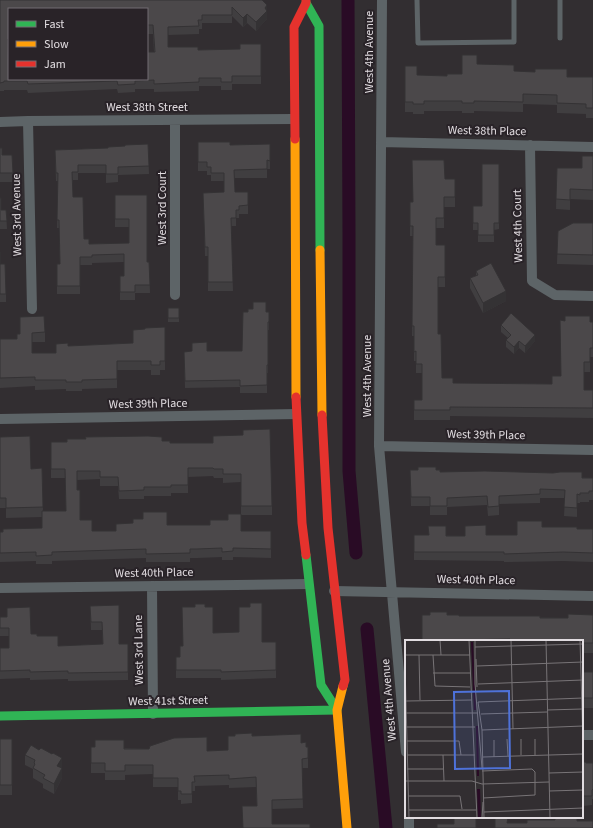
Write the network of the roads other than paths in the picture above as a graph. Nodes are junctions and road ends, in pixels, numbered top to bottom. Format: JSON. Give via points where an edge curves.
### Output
{"nodes":[{"id":1,"x":382,"y":0,"type":"edge"},
{"id":2,"x":417,"y":0,"type":"edge"},
{"id":3,"x":514,"y":0,"type":"edge"},
{"id":4,"x":560,"y":0,"type":"edge"},
{"id":5,"x":306,"y":1,"type":"edge"},
{"id":6,"x":560,"y":38,"type":"dead end"},
{"id":7,"x":294,"y":119,"type":"junction"},
{"id":8,"x":175,"y":120,"type":"junction"},
{"id":9,"x":28,"y":121,"type":"junction"},
{"id":10,"x":0,"y":122,"type":"edge"},
{"id":11,"x":320,"y":142,"type":"junction"},
{"id":12,"x":381,"y":142,"type":"junction"},
{"id":13,"x":530,"y":145,"type":"junction"},
{"id":14,"x":593,"y":147,"type":"edge"},
{"id":15,"x":175,"y":296,"type":"dead end"},
{"id":16,"x":593,"y":296,"type":"edge"},
{"id":17,"x":32,"y":309,"type":"dead end"},
{"id":18,"x":296,"y":414,"type":"junction"},
{"id":19,"x":0,"y":419,"type":"edge"},
{"id":20,"x":379,"y":446,"type":"junction"},
{"id":21,"x":593,"y":450,"type":"edge"},
{"id":22,"x":308,"y":584,"type":"junction"},
{"id":23,"x":152,"y":586,"type":"junction"},
{"id":24,"x":0,"y":588,"type":"edge"},
{"id":25,"x":334,"y":591,"type":"junction"},
{"id":26,"x":392,"y":591,"type":"junction"},
{"id":27,"x":593,"y":596,"type":"edge"},
{"id":28,"x":337,"y":710,"type":"junction"},
{"id":29,"x":153,"y":714,"type":"junction"},
{"id":30,"x":0,"y":716,"type":"edge"},
{"id":31,"x":405,"y":721,"type":"edge"},
{"id":32,"x":409,"y":818,"type":"edge"},
{"id":33,"x":347,"y":828,"type":"edge"},
{"id":34,"x":410,"y":828,"type":"edge"}],
"edges":[{"from":1,"to":12,"type":"street","name":"West 4th Avenue"},
{"from":2,"to":3,"type":"lane","via":[[418,43],[514,42]]},
{"from":4,"to":6,"type":"lane"},
{"from":5,"to":7,"type":"main road","via":[[294,27]]},
{"from":5,"to":11,"type":"main road","via":[[319,26]]},
{"from":7,"to":8,"type":"street","name":"West 38th Street"},
{"from":7,"to":11,"type":"main road","via":[[307,123]]},
{"from":7,"to":18,"type":"main road"},
{"from":8,"to":9,"type":"street","name":"West 38th Street"},
{"from":8,"to":15,"type":"street","name":"West 3rd Court"},
{"from":9,"to":10,"type":"street","name":"West 38th Street"},
{"from":9,"to":17,"type":"street","name":"West 3rd Avenue"},
{"from":11,"to":25,"type":"main road","via":[[322,406]]},
{"from":12,"to":13,"type":"street","name":"West 38th Place"},
{"from":12,"to":20,"type":"street","name":"West 4th Avenue"},
{"from":13,"to":14,"type":"street","name":"West 38th Place"},
{"from":13,"to":16,"type":"street","name":"West 4th Court","via":[[532,281],[554,295]]},
{"from":18,"to":19,"type":"street","name":"West 39th Place"},
{"from":18,"to":22,"type":"main road"},
{"from":20,"to":21,"type":"street","name":"West 39th Place"},
{"from":20,"to":26,"type":"street","name":"West 4th Avenue"},
{"from":22,"to":23,"type":"street","name":"West 40th Place"},
{"from":22,"to":28,"type":"main road","via":[[321,685]]},
{"from":23,"to":24,"type":"street","name":"West 40th Place"},
{"from":23,"to":29,"type":"street","name":"West 3rd Lane"},
{"from":25,"to":26,"type":"street","name":"West 40th Place"},
{"from":25,"to":28,"type":"main road","via":[[345,680]]},
{"from":26,"to":27,"type":"street","name":"West 40th Place"},
{"from":26,"to":31,"type":"street","name":"West 4th Avenue"},
{"from":28,"to":29,"type":"main road","name":"West 41st Street"},
{"from":28,"to":33,"type":"main road"},
{"from":29,"to":30,"type":"main road","name":"West 41st Street"},
{"from":32,"to":34,"type":"street"}]}
